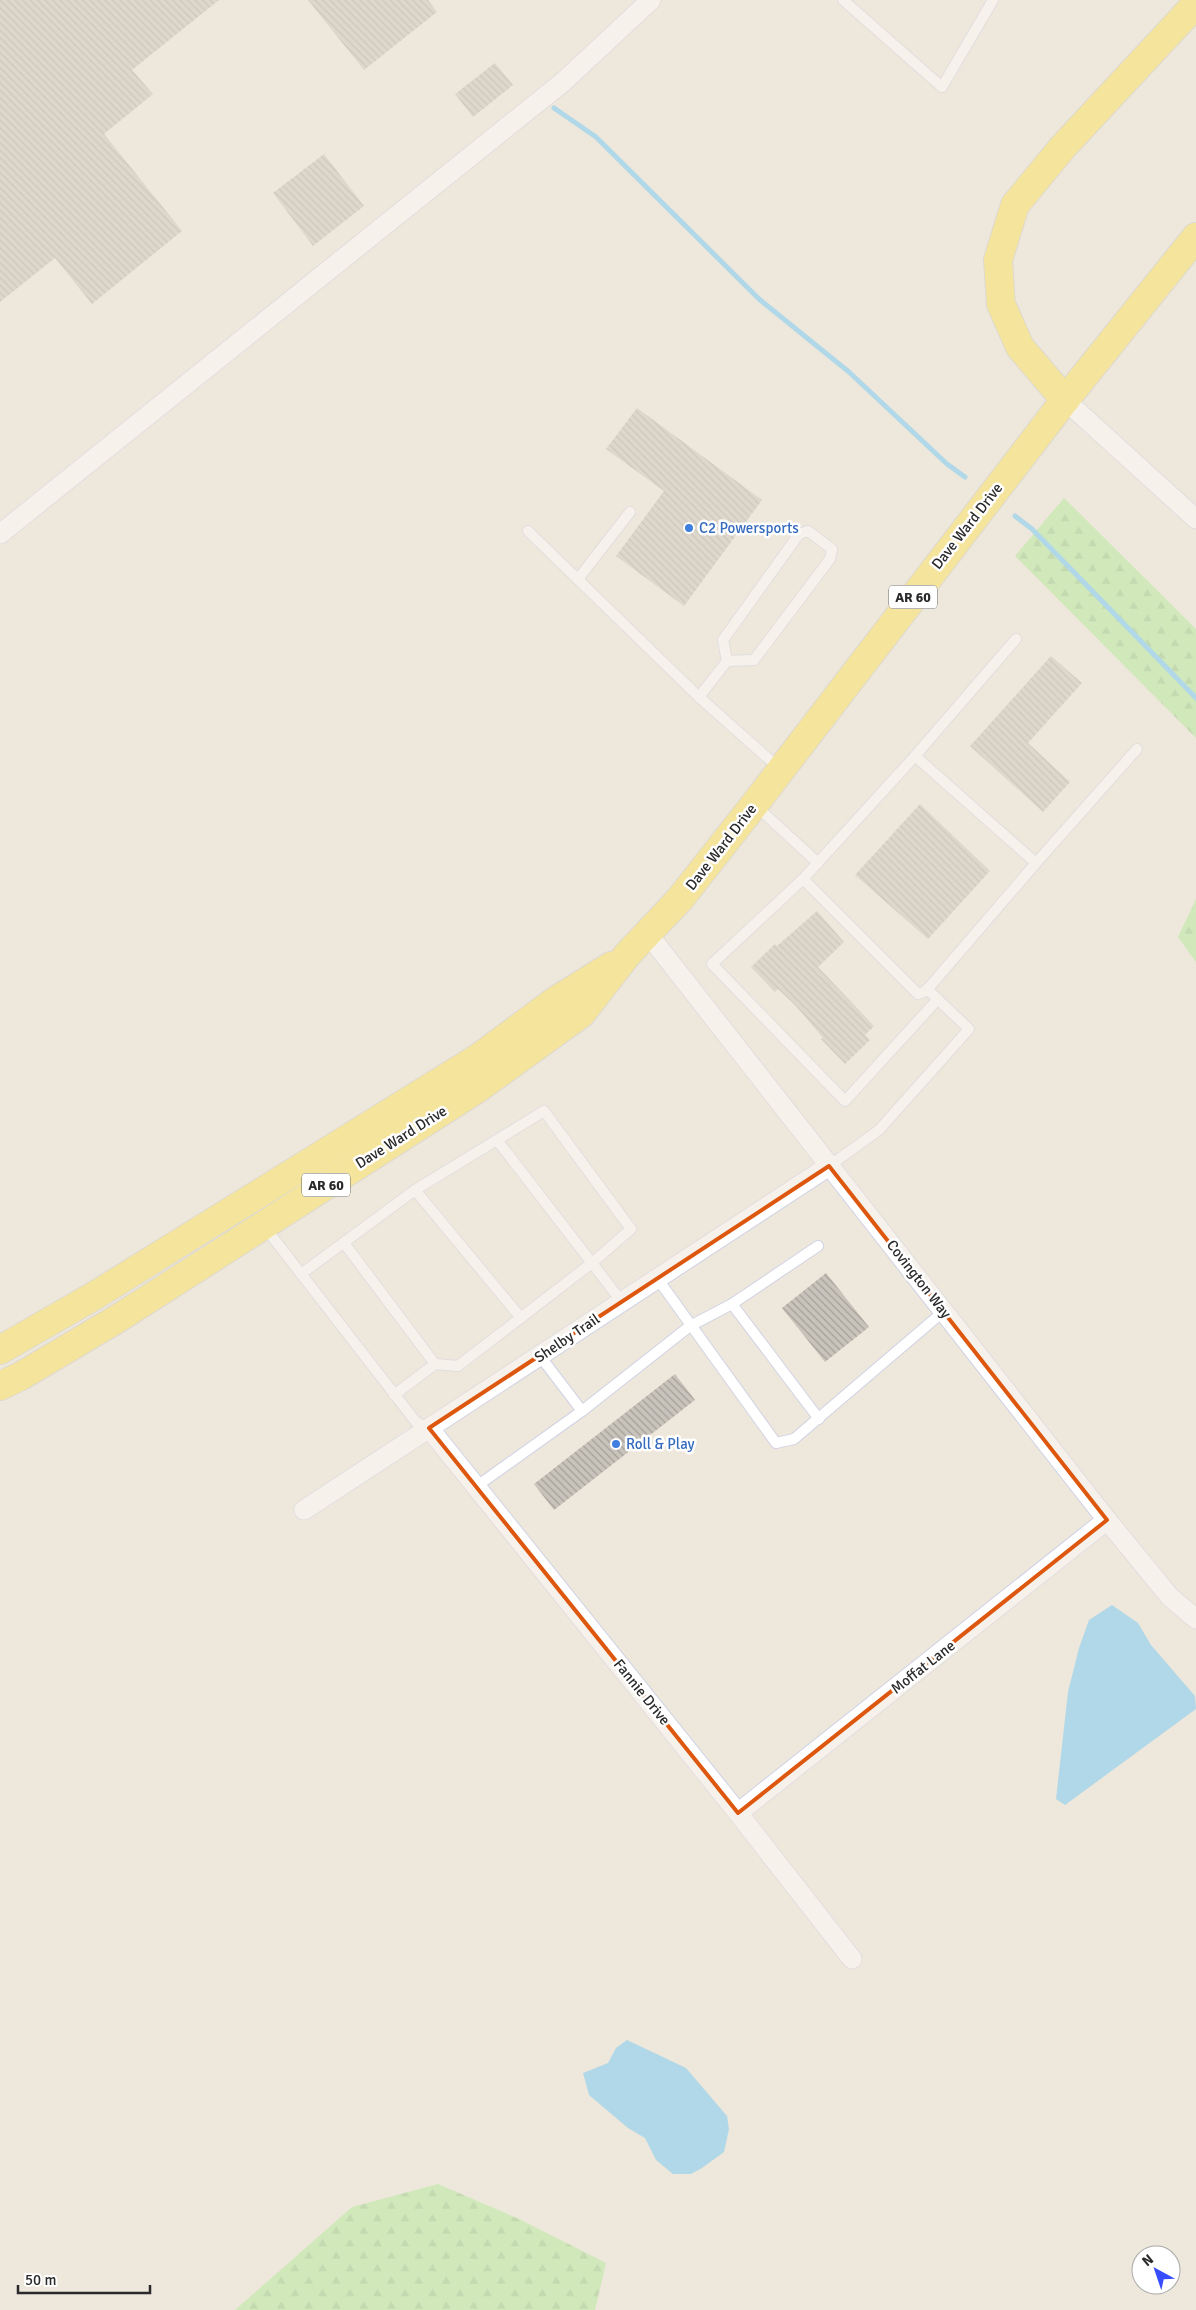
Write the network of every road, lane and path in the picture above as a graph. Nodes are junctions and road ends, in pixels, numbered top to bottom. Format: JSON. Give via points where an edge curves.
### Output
{"nodes":[{"id":1,"x":651,"y":0,"type":"edge"},
{"id":2,"x":843,"y":0,"type":"edge"},
{"id":3,"x":994,"y":0,"type":"edge"},
{"id":4,"x":1196,"y":4,"type":"edge"},
{"id":5,"x":1196,"y":237,"type":"edge"},
{"id":6,"x":1065,"y":400,"type":"junction"},
{"id":7,"x":630,"y":512,"type":"dead end"},
{"id":8,"x":1196,"y":519,"type":"edge"},
{"id":9,"x":528,"y":531,"type":"dead end"},
{"id":10,"x":0,"y":534,"type":"edge"},
{"id":11,"x":578,"y":579,"type":"junction"},
{"id":12,"x":1016,"y":639,"type":"dead end"},
{"id":13,"x":727,"y":661,"type":"junction"},
{"id":14,"x":699,"y":697,"type":"junction"},
{"id":15,"x":1137,"y":749,"type":"dead end"},
{"id":16,"x":915,"y":756,"type":"junction"},
{"id":17,"x":781,"y":769,"type":"junction"},
{"id":18,"x":754,"y":804,"type":"junction"},
{"id":19,"x":818,"y":863,"type":"junction"},
{"id":20,"x":1036,"y":863,"type":"junction"},
{"id":21,"x":803,"y":879,"type":"junction"},
{"id":22,"x":648,"y":934,"type":"junction"},
{"id":23,"x":627,"y":956,"type":"junction"},
{"id":24,"x":927,"y":989,"type":"junction"},
{"id":25,"x":938,"y":1000,"type":"junction"},
{"id":26,"x":497,"y":1140,"type":"junction"},
{"id":27,"x":829,"y":1166,"type":"junction"},
{"id":28,"x":415,"y":1190,"type":"junction"},
{"id":29,"x":264,"y":1225,"type":"junction"},
{"id":30,"x":344,"y":1243,"type":"junction"},
{"id":31,"x":818,"y":1246,"type":"dead end"},
{"id":32,"x":592,"y":1264,"type":"junction"},
{"id":33,"x":301,"y":1274,"type":"junction"},
{"id":34,"x":657,"y":1278,"type":"junction"},
{"id":35,"x":622,"y":1302,"type":"junction"},
{"id":36,"x":732,"y":1304,"type":"junction"},
{"id":37,"x":944,"y":1311,"type":"junction"},
{"id":38,"x":521,"y":1318,"type":"junction"},
{"id":39,"x":690,"y":1326,"type":"junction"},
{"id":40,"x":540,"y":1356,"type":"junction"},
{"id":41,"x":8,"y":1360,"type":"edge"},
{"id":42,"x":435,"y":1364,"type":"junction"},
{"id":43,"x":394,"y":1395,"type":"junction"},
{"id":44,"x":582,"y":1411,"type":"junction"},
{"id":45,"x":819,"y":1419,"type":"junction"},
{"id":46,"x":429,"y":1428,"type":"junction"},
{"id":47,"x":477,"y":1486,"type":"junction"},
{"id":48,"x":304,"y":1510,"type":"dead end"},
{"id":49,"x":1107,"y":1520,"type":"junction"},
{"id":50,"x":1196,"y":1618,"type":"edge"},
{"id":51,"x":738,"y":1813,"type":"junction"},
{"id":52,"x":852,"y":1959,"type":"dead end"}],
"edges":[{"from":1,"to":10,"type":"street","via":[[563,82]]},
{"from":2,"to":3,"type":"lane","via":[[942,87]]},
{"from":4,"to":6,"type":"main road","via":[[1062,148],[1015,205],[998,260],[1001,304],[1020,347]]},
{"from":5,"to":6,"type":"main road","name":"Dave Ward Drive","number":"AR 60"},
{"from":6,"to":8,"type":"street"},
{"from":6,"to":17,"type":"main road","name":"Dave Ward Drive","number":"AR 60"},
{"from":7,"to":11,"type":"lane"},
{"from":9,"to":11,"type":"lane"},
{"from":11,"to":14,"type":"lane"},
{"from":12,"to":16,"type":"lane"},
{"from":13,"to":13,"type":"lane","via":[[723,640],[799,534],[808,530],[832,549],[830,559],[754,660]]},
{"from":13,"to":14,"type":"lane"},
{"from":14,"to":17,"type":"lane"},
{"from":15,"to":20,"type":"lane"},
{"from":16,"to":19,"type":"lane"},
{"from":16,"to":20,"type":"lane"},
{"from":17,"to":18,"type":"main road","name":"Dave Ward Drive","number":"AR 60"},
{"from":18,"to":19,"type":"lane"},
{"from":18,"to":22,"type":"main road","name":"Dave Ward Drive","number":"AR 60","via":[[680,899]]},
{"from":19,"to":21,"type":"lane"},
{"from":20,"to":24,"type":"lane"},
{"from":21,"to":24,"type":"lane","via":[[918,994]]},
{"from":21,"to":25,"type":"lane","via":[[712,964],[845,1101]]},
{"from":22,"to":23,"type":"main road","name":"Dave Ward Drive","number":"AR 60"},
{"from":22,"to":27,"type":"street","name":"Covington Way"},
{"from":23,"to":29,"type":"main road","name":"Dave Ward Drive","number":"AR 60","via":[[581,1014],[477,1089]]},
{"from":23,"to":41,"type":"main road","name":"Dave Ward Drive","number":"AR 60","via":[[555,1001],[478,1058],[94,1296]]},
{"from":24,"to":25,"type":"lane"},
{"from":25,"to":27,"type":"lane","via":[[969,1029],[879,1130]]},
{"from":26,"to":28,"type":"lane"},
{"from":26,"to":32,"type":"lane"},
{"from":26,"to":32,"type":"lane","via":[[544,1111],[632,1229]]},
{"from":27,"to":34,"type":"street","name":"Shelby Trail"},
{"from":27,"to":37,"type":"street","name":"Covington Way"},
{"from":28,"to":30,"type":"lane"},
{"from":28,"to":38,"type":"lane"},
{"from":29,"to":33,"type":"lane"},
{"from":29,"to":41,"type":"main road","name":"Dave Ward Drive","number":"AR 60","via":[[118,1319]]},
{"from":30,"to":33,"type":"lane"},
{"from":30,"to":42,"type":"lane"},
{"from":31,"to":36,"type":"lane"},
{"from":32,"to":35,"type":"lane"},
{"from":32,"to":38,"type":"lane"},
{"from":33,"to":43,"type":"lane"},
{"from":34,"to":35,"type":"street","name":"Shelby Trail"},
{"from":34,"to":39,"type":"lane"},
{"from":35,"to":40,"type":"street","name":"Shelby Trail"},
{"from":36,"to":39,"type":"lane"},
{"from":36,"to":45,"type":"lane"},
{"from":37,"to":45,"type":"lane"},
{"from":37,"to":49,"type":"street","name":"Covington Way"},
{"from":38,"to":42,"type":"lane","via":[[458,1366]]},
{"from":39,"to":44,"type":"lane"},
{"from":39,"to":45,"type":"lane","via":[[776,1443],[794,1439]]},
{"from":40,"to":44,"type":"lane"},
{"from":40,"to":46,"type":"street","name":"Shelby Trail"},
{"from":42,"to":43,"type":"lane"},
{"from":43,"to":46,"type":"lane","via":[[416,1422]]},
{"from":44,"to":47,"type":"lane"},
{"from":46,"to":47,"type":"street","name":"Fannie Drive"},
{"from":46,"to":48,"type":"street","name":"Shelby Trail"},
{"from":47,"to":51,"type":"street","name":"Fannie Drive"},
{"from":49,"to":50,"type":"street","name":"Covington Way","via":[[1170,1597]]},
{"from":49,"to":51,"type":"street","name":"Moffat Lane"},
{"from":51,"to":52,"type":"street","name":"Fannie Drive"}]}
